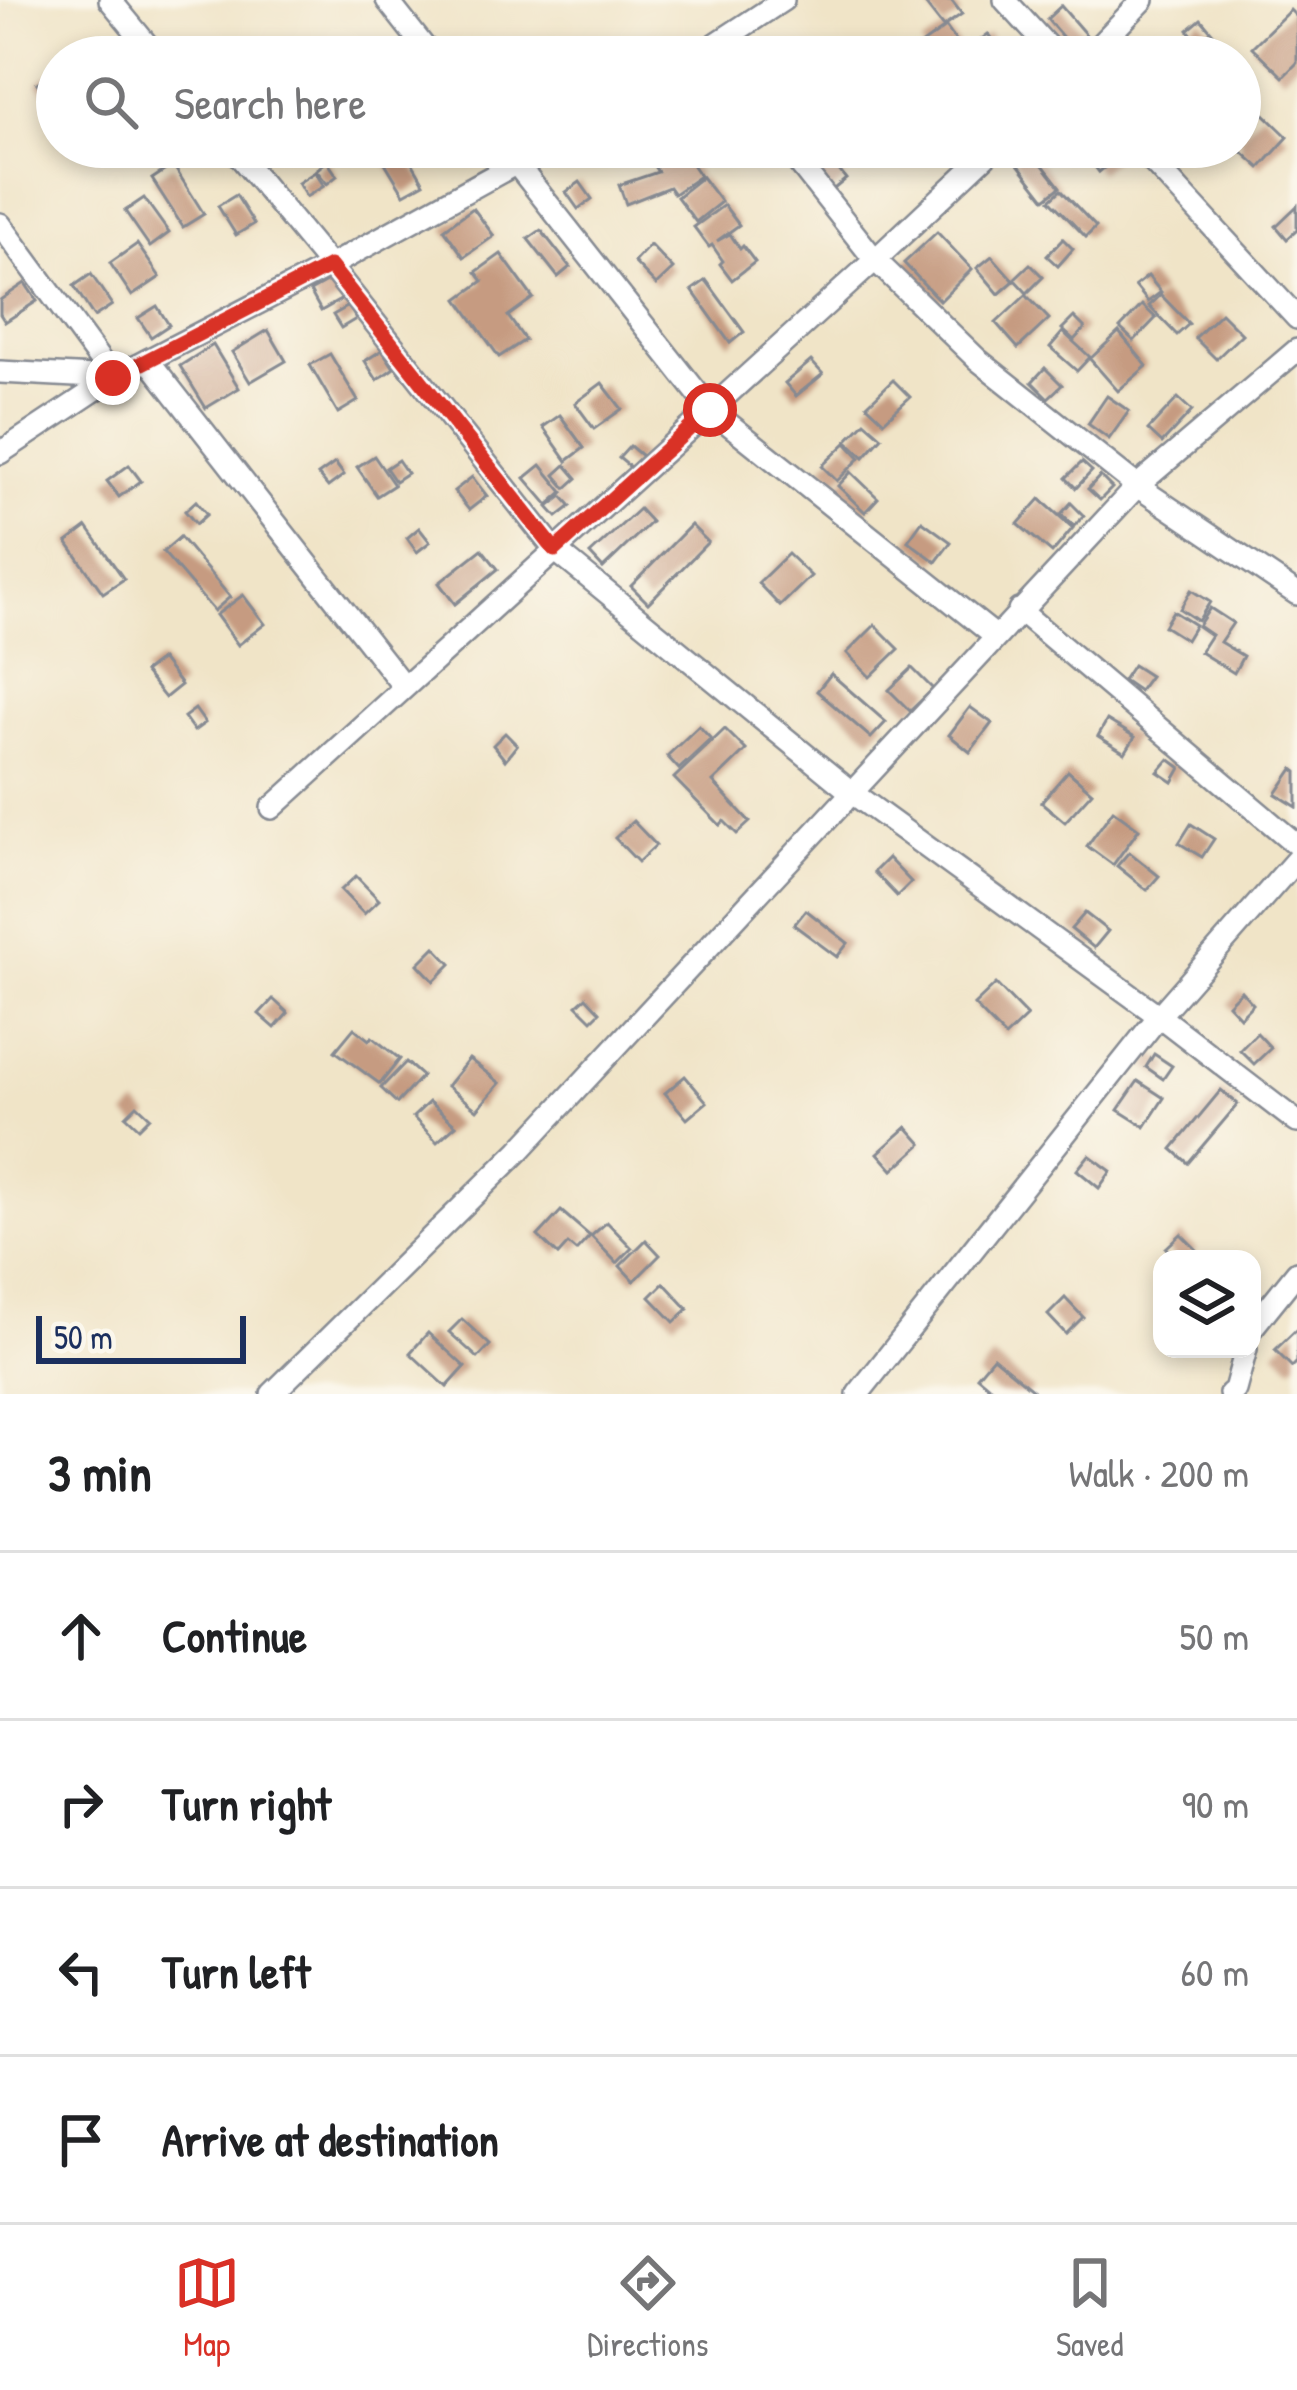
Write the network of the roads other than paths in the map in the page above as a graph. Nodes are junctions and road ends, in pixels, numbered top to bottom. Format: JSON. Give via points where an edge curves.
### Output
{"nodes":[{"id":1,"x":110,"y":0,"type":"edge"},
{"id":2,"x":387,"y":0,"type":"edge"},
{"id":3,"x":783,"y":0,"type":"edge"},
{"id":4,"x":1005,"y":0,"type":"edge"},
{"id":5,"x":1143,"y":0,"type":"edge"},
{"id":6,"x":140,"y":36,"type":"edge"},
{"id":7,"x":415,"y":36,"type":"edge"},
{"id":8,"x":732,"y":36,"type":"edge"},
{"id":9,"x":1038,"y":36,"type":"edge"},
{"id":10,"x":1108,"y":36,"type":"edge"},
{"id":11,"x":249,"y":168,"type":"edge"},
{"id":12,"x":490,"y":168,"type":"edge"},
{"id":13,"x":519,"y":168,"type":"edge"},
{"id":14,"x":803,"y":168,"type":"edge"},
{"id":15,"x":973,"y":168,"type":"edge"},
{"id":16,"x":1158,"y":168,"type":"edge"},
{"id":17,"x":0,"y":224,"type":"edge"},
{"id":18,"x":875,"y":260,"type":"junction"},
{"id":19,"x":330,"y":266,"type":"junction"},
{"id":20,"x":1297,"y":318,"type":"edge"},
{"id":21,"x":1297,"y":350,"type":"edge"},
{"id":22,"x":148,"y":361,"type":"junction"},
{"id":23,"x":0,"y":372,"type":"edge"},
{"id":24,"x":113,"y":378,"type":"junction"},
{"id":25,"x":710,"y":410,"type":"junction"},
{"id":26,"x":0,"y":453,"type":"edge"},
{"id":27,"x":1137,"y":486,"type":"junction"},
{"id":28,"x":555,"y":550,"type":"junction"},
{"id":29,"x":1297,"y":594,"type":"edge"},
{"id":30,"x":1019,"y":610,"type":"junction"},
{"id":31,"x":995,"y":636,"type":"junction"},
{"id":32,"x":404,"y":687,"type":"junction"},
{"id":33,"x":851,"y":792,"type":"junction"},
{"id":34,"x":272,"y":808,"type":"dead end"},
{"id":35,"x":1297,"y":845,"type":"edge"},
{"id":36,"x":1297,"y":859,"type":"edge"},
{"id":37,"x":1159,"y":1016,"type":"junction"},
{"id":38,"x":1297,"y":1122,"type":"edge"},
{"id":39,"x":1297,"y":1271,"type":"edge"},
{"id":40,"x":1261,"y":1317,"type":"edge"},
{"id":41,"x":1243,"y":1358,"type":"edge"},
{"id":42,"x":272,"y":1394,"type":"edge"},
{"id":43,"x":858,"y":1394,"type":"edge"},
{"id":44,"x":1230,"y":1394,"type":"edge"}],
"edges":[{"from":1,"to":6,"type":"street"},
{"from":2,"to":7,"type":"street"},
{"from":3,"to":8,"type":"street"},
{"from":4,"to":9,"type":"street"},
{"from":5,"to":10,"type":"street"},
{"from":11,"to":19,"type":"street"},
{"from":12,"to":19,"type":"street"},
{"from":13,"to":25,"type":"street"},
{"from":14,"to":18,"type":"street"},
{"from":15,"to":18,"type":"street"},
{"from":16,"to":20,"type":"street"},
{"from":17,"to":24,"type":"street"},
{"from":18,"to":25,"type":"street"},
{"from":18,"to":27,"type":"street","via":[[977,359]]},
{"from":19,"to":22,"type":"street"},
{"from":19,"to":28,"type":"street"},
{"from":21,"to":27,"type":"street"},
{"from":22,"to":24,"type":"street"},
{"from":22,"to":32,"type":"street"},
{"from":23,"to":24,"type":"street"},
{"from":24,"to":26,"type":"street"},
{"from":25,"to":28,"type":"street"},
{"from":25,"to":31,"type":"street"},
{"from":27,"to":29,"type":"street"},
{"from":27,"to":30,"type":"street"},
{"from":28,"to":32,"type":"street"},
{"from":28,"to":33,"type":"street"},
{"from":30,"to":31,"type":"street"},
{"from":30,"to":35,"type":"street"},
{"from":31,"to":33,"type":"street"},
{"from":32,"to":34,"type":"street"},
{"from":33,"to":37,"type":"street"},
{"from":33,"to":42,"type":"street","via":[[518,1151]]},
{"from":36,"to":37,"type":"street"},
{"from":37,"to":38,"type":"street"},
{"from":37,"to":43,"type":"street"},
{"from":39,"to":40,"type":"street"},
{"from":41,"to":44,"type":"street"}]}
